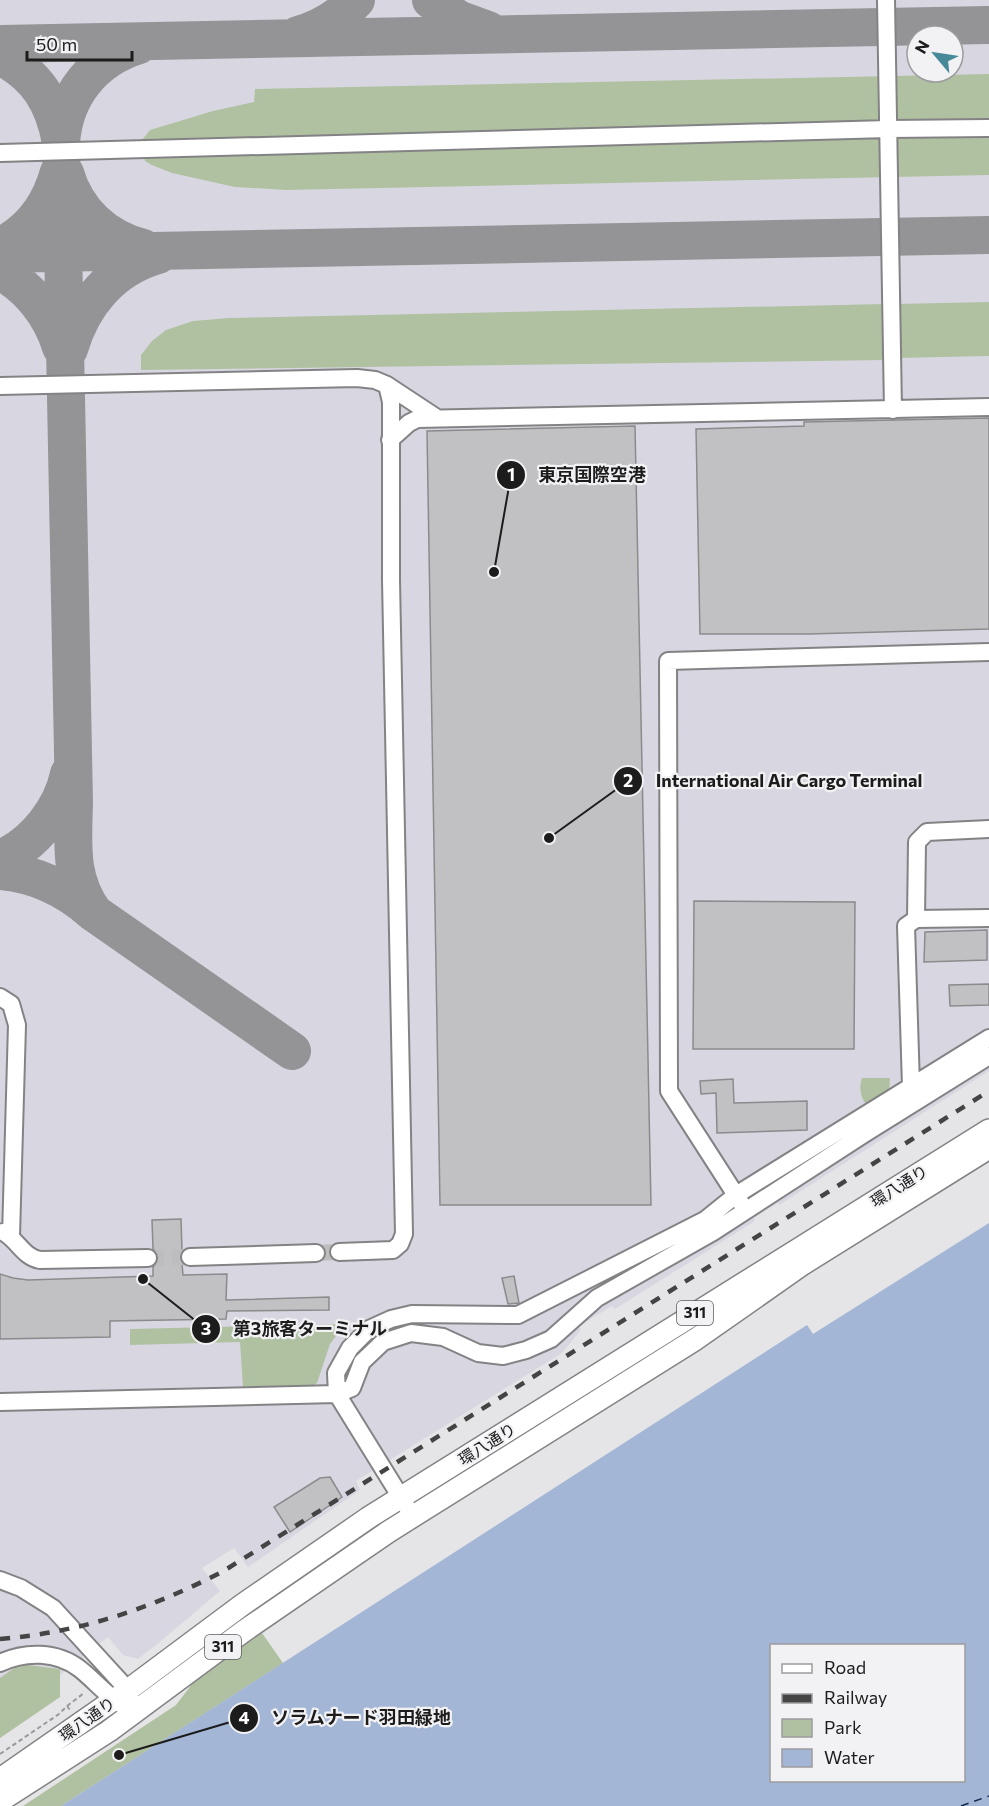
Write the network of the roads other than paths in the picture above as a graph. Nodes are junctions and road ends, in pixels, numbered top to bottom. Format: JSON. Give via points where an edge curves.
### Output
{"nodes":[{"id":1,"x":886,"y":0,"type":"edge"},
{"id":2,"x":989,"y":128,"type":"edge"},
{"id":3,"x":888,"y":129,"type":"junction"},
{"id":4,"x":0,"y":153,"type":"edge"},
{"id":5,"x":0,"y":386,"type":"edge"},
{"id":6,"x":387,"y":386,"type":"junction"},
{"id":7,"x":989,"y":407,"type":"edge"},
{"id":8,"x":893,"y":410,"type":"junction"},
{"id":9,"x":437,"y":418,"type":"junction"},
{"id":10,"x":390,"y":440,"type":"junction"},
{"id":11,"x":989,"y":652,"type":"edge"},
{"id":12,"x":989,"y":830,"type":"edge"},
{"id":13,"x":989,"y":918,"type":"edge"},
{"id":14,"x":916,"y":919,"type":"junction"},
{"id":15,"x":0,"y":997,"type":"edge"},
{"id":16,"x":989,"y":1038,"type":"edge"},
{"id":17,"x":989,"y":1056,"type":"edge"},
{"id":18,"x":911,"y":1086,"type":"junction"},
{"id":19,"x":989,"y":1130,"type":"edge"},
{"id":20,"x":989,"y":1148,"type":"edge"},
{"id":21,"x":736,"y":1195,"type":"junction"},
{"id":22,"x":746,"y":1210,"type":"junction"},
{"id":23,"x":6,"y":1233,"type":"edge"},
{"id":24,"x":339,"y":1252,"type":"tunnel mouth"},
{"id":25,"x":316,"y":1253,"type":"tunnel mouth"},
{"id":26,"x":190,"y":1257,"type":"tunnel mouth"},
{"id":27,"x":148,"y":1258,"type":"tunnel mouth"},
{"id":28,"x":337,"y":1394,"type":"junction"},
{"id":29,"x":0,"y":1402,"type":"edge"},
{"id":30,"x":401,"y":1497,"type":"junction"},
{"id":31,"x":413,"y":1517,"type":"junction"},
{"id":32,"x":0,"y":1580,"type":"edge"},
{"id":33,"x":0,"y":1663,"type":"edge"},
{"id":34,"x":121,"y":1695,"type":"junction"},
{"id":35,"x":135,"y":1713,"type":"junction"},
{"id":36,"x":0,"y":1779,"type":"edge"},
{"id":37,"x":0,"y":1801,"type":"edge"}],
"edges":[{"from":1,"to":3,"type":"street"},
{"from":2,"to":3,"type":"street"},
{"from":3,"to":4,"type":"street"},
{"from":3,"to":8,"type":"street"},
{"from":5,"to":6,"type":"street","via":[[357,378]]},
{"from":6,"to":9,"type":"street"},
{"from":6,"to":10,"type":"street","via":[[391,402]]},
{"from":7,"to":8,"type":"street"},
{"from":8,"to":9,"type":"street"},
{"from":9,"to":10,"type":"street","via":[[417,419]]},
{"from":10,"to":24,"type":"street","via":[[404,1234],[393,1250]]},
{"from":11,"to":21,"type":"street","via":[[668,661],[669,1091]]},
{"from":12,"to":14,"type":"street","via":[[927,832],[917,842]]},
{"from":13,"to":14,"type":"street"},
{"from":14,"to":18,"type":"street","via":[[906,926]]},
{"from":15,"to":23,"type":"street","via":[[11,1004],[17,1025]]},
{"from":16,"to":18,"type":"street"},
{"from":17,"to":22,"type":"street"},
{"from":18,"to":21,"type":"street"},
{"from":19,"to":30,"type":"main road","name":"環八通り","number":"311"},
{"from":20,"to":31,"type":"main road","name":"環八通り","number":"311"},
{"from":21,"to":22,"type":"street"},
{"from":21,"to":28,"type":"street","via":[[705,1220],[518,1315],[412,1314],[369,1329],[350,1348],[336,1372]]},
{"from":22,"to":28,"type":"street","via":[[597,1298],[551,1339],[503,1356],[478,1353],[443,1337],[411,1333],[383,1342],[362,1362],[352,1388]]},
{"from":23,"to":27,"type":"street","via":[[31,1258],[40,1260]]},
{"from":25,"to":26,"type":"street"},
{"from":28,"to":29,"type":"street"},
{"from":28,"to":30,"type":"street"},
{"from":30,"to":31,"type":"street"},
{"from":30,"to":34,"type":"main road","name":"環八通り","number":"311","via":[[242,1605]]},
{"from":31,"to":35,"type":"main road","name":"環八通り","number":"311","via":[[312,1583]]},
{"from":32,"to":34,"type":"street","via":[[53,1608]]},
{"from":33,"to":34,"type":"street","via":[[24,1655],[57,1658]]},
{"from":34,"to":35,"type":"street"},
{"from":34,"to":36,"type":"main road","name":"環八通り","number":"311"},
{"from":35,"to":37,"type":"main road","name":"環八通り","number":"311"}]}
